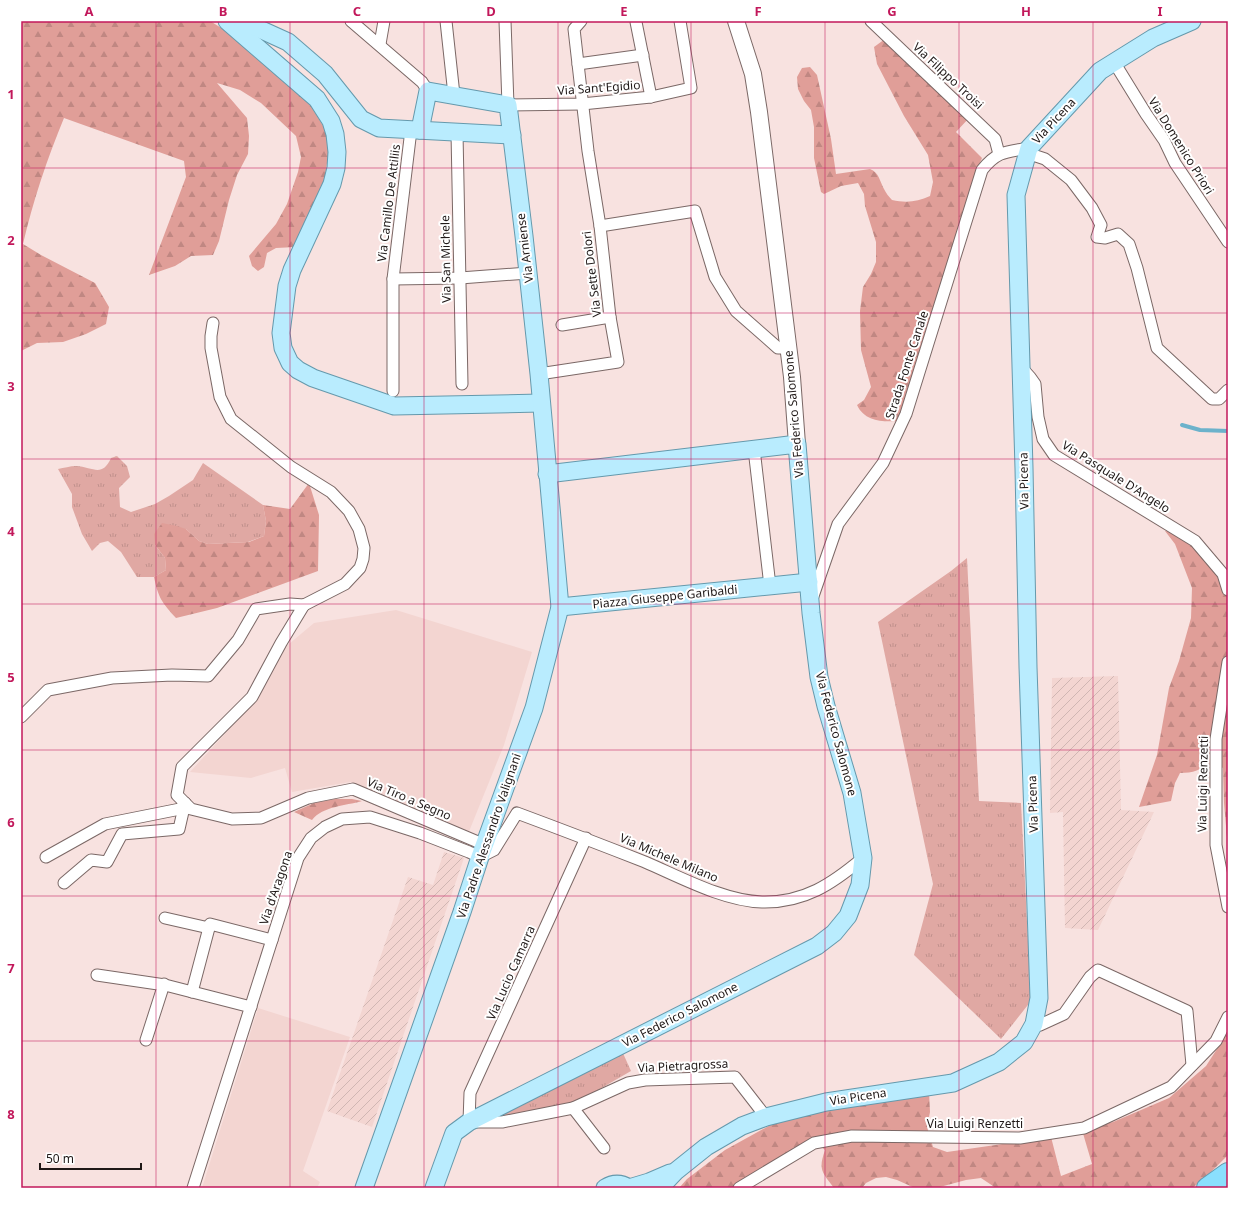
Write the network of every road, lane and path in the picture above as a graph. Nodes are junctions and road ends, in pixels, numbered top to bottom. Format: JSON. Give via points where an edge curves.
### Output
{"nodes":[{"id":1,"x":227,"y":21,"type":"edge"},
{"id":2,"x":242,"y":21,"type":"edge"},
{"id":3,"x":352,"y":21,"type":"edge"},
{"id":4,"x":384,"y":21,"type":"edge"},
{"id":5,"x":446,"y":21,"type":"edge"},
{"id":6,"x":505,"y":21,"type":"edge"},
{"id":7,"x":581,"y":21,"type":"edge"},
{"id":8,"x":680,"y":21,"type":"edge"},
{"id":9,"x":736,"y":21,"type":"edge"},
{"id":10,"x":871,"y":21,"type":"edge"},
{"id":11,"x":1192,"y":21,"type":"edge"},
{"id":12,"x":636,"y":22,"type":"dead end"},
{"id":13,"x":380,"y":44,"type":"junction"},
{"id":14,"x":643,"y":54,"type":"junction"},
{"id":15,"x":1114,"y":62,"type":"junction"},
{"id":16,"x":578,"y":64,"type":"junction"},
{"id":17,"x":428,"y":91,"type":"junction"},
{"id":18,"x":454,"y":95,"type":"junction"},
{"id":19,"x":651,"y":97,"type":"junction"},
{"id":20,"x":582,"y":104,"type":"junction"},
{"id":21,"x":508,"y":105,"type":"junction"},
{"id":22,"x":416,"y":130,"type":"junction"},
{"id":23,"x":457,"y":133,"type":"junction"},
{"id":24,"x":512,"y":135,"type":"junction"},
{"id":25,"x":1028,"y":151,"type":"junction"},
{"id":26,"x":1000,"y":154,"type":"junction"},
{"id":27,"x":600,"y":226,"type":"junction"},
{"id":28,"x":1228,"y":242,"type":"edge"},
{"id":29,"x":528,"y":273,"type":"junction"},
{"id":30,"x":460,"y":278,"type":"junction"},
{"id":31,"x":392,"y":279,"type":"junction"},
{"id":32,"x":610,"y":317,"type":"junction"},
{"id":33,"x":213,"y":323,"type":"dead end"},
{"id":34,"x":562,"y":325,"type":"dead end"},
{"id":35,"x":788,"y":348,"type":"junction"},
{"id":36,"x":1021,"y":367,"type":"junction"},
{"id":37,"x":539,"y":374,"type":"junction"},
{"id":38,"x":462,"y":384,"type":"dead end"},
{"id":39,"x":1228,"y":390,"type":"edge"},
{"id":40,"x":394,"y":391,"type":"dead end"},
{"id":41,"x":541,"y":403,"type":"junction"},
{"id":42,"x":797,"y":444,"type":"junction"},
{"id":43,"x":754,"y":449,"type":"junction"},
{"id":44,"x":547,"y":474,"type":"junction"},
{"id":45,"x":809,"y":582,"type":"junction"},
{"id":46,"x":770,"y":586,"type":"junction"},
{"id":47,"x":1228,"y":590,"type":"edge"},
{"id":48,"x":304,"y":605,"type":"junction"},
{"id":49,"x":810,"y":605,"type":"junction"},
{"id":50,"x":560,"y":607,"type":"junction"},
{"id":51,"x":1228,"y":662,"type":"edge"},
{"id":52,"x":21,"y":717,"type":"edge"},
{"id":53,"x":186,"y":803,"type":"junction"},
{"id":54,"x":586,"y":838,"type":"junction"},
{"id":55,"x":483,"y":851,"type":"junction"},
{"id":56,"x":46,"y":857,"type":"dead end"},
{"id":57,"x":863,"y":858,"type":"junction"},
{"id":58,"x":64,"y":883,"type":"dead end"},
{"id":59,"x":1228,"y":907,"type":"edge"},
{"id":60,"x":165,"y":918,"type":"dead end"},
{"id":61,"x":209,"y":928,"type":"junction"},
{"id":62,"x":272,"y":940,"type":"junction"},
{"id":63,"x":97,"y":974,"type":"dead end"},
{"id":64,"x":164,"y":984,"type":"junction"},
{"id":65,"x":192,"y":992,"type":"junction"},
{"id":66,"x":251,"y":1007,"type":"junction"},
{"id":67,"x":1228,"y":1017,"type":"edge"},
{"id":68,"x":1034,"y":1024,"type":"junction"},
{"id":69,"x":146,"y":1040,"type":"dead end"},
{"id":70,"x":1192,"y":1065,"type":"junction"},
{"id":71,"x":573,"y":1108,"type":"junction"},
{"id":72,"x":766,"y":1116,"type":"junction"},
{"id":73,"x":469,"y":1122,"type":"junction"},
{"id":74,"x":604,"y":1148,"type":"dead end"},
{"id":75,"x":676,"y":1170,"type":"junction"},
{"id":76,"x":1228,"y":1173,"type":"edge"},
{"id":77,"x":193,"y":1188,"type":"edge"},
{"id":78,"x":364,"y":1188,"type":"edge"},
{"id":79,"x":434,"y":1188,"type":"edge"},
{"id":80,"x":605,"y":1188,"type":"edge"},
{"id":81,"x":629,"y":1188,"type":"edge"},
{"id":82,"x":660,"y":1188,"type":"edge"},
{"id":83,"x":739,"y":1188,"type":"edge"},
{"id":84,"x":1207,"y":1188,"type":"edge"}],
"edges":[{"from":1,"to":41,"type":"main road","via":[[317,98],[331,121],[335,134],[337,152],[332,184],[287,286],[281,333],[283,348],[290,363],[313,378],[394,406]]},
{"from":2,"to":22,"type":"main road","via":[[288,42],[325,74],[361,119],[379,128]]},
{"from":3,"to":13,"type":"street"},
{"from":4,"to":13,"type":"street"},
{"from":5,"to":18,"type":"street"},
{"from":6,"to":21,"type":"street","name":"Via Arniense"},
{"from":7,"to":16,"type":"street","name":"Via Sette Dolori","via":[[574,29]]},
{"from":8,"to":19,"type":"street","name":"Via Sant'Egidio","via":[[691,88]]},
{"from":9,"to":35,"type":"street","name":"Via Federico Salomone","via":[[754,82]]},
{"from":10,"to":26,"type":"street","name":"Via Filippo Troisi","via":[[995,139]]},
{"from":11,"to":15,"type":"main road","name":"Via Picena","via":[[1153,38]]},
{"from":12,"to":14,"type":"street"},
{"from":13,"to":17,"type":"street","via":[[422,82]]},
{"from":14,"to":16,"type":"street"},
{"from":14,"to":19,"type":"street"},
{"from":15,"to":25,"type":"main road","name":"Via Picena","via":[[1100,71]]},
{"from":15,"to":28,"type":"street","name":"Via Domenico Priori","via":[[1164,140],[1175,163]]},
{"from":16,"to":20,"type":"street","name":"Via Sette Dolori"},
{"from":17,"to":18,"type":"main road"},
{"from":17,"to":22,"type":"main road"},
{"from":18,"to":21,"type":"main road"},
{"from":19,"to":20,"type":"street","name":"Via Sant'Egidio"},
{"from":20,"to":21,"type":"street","name":"Via Sant'Egidio"},
{"from":20,"to":27,"type":"street","name":"Via Sette Dolori"},
{"from":21,"to":24,"type":"main road","name":"Via Arniense"},
{"from":22,"to":23,"type":"main road"},
{"from":22,"to":31,"type":"street","name":"Via Camillo De Attiliis"},
{"from":23,"to":24,"type":"main road"},
{"from":23,"to":30,"type":"street","name":"Via San Michele"},
{"from":24,"to":29,"type":"main road","name":"Via Arniense"},
{"from":25,"to":26,"type":"street","name":"Strada Fonte Canale"},
{"from":25,"to":36,"type":"main road","name":"Via Picena","via":[[1016,195]]},
{"from":25,"to":39,"type":"street","via":[[1045,159],[1071,180],[1102,225],[1097,237],[1105,238],[1118,234],[1129,244],[1157,348],[1212,399],[1218,399]]},
{"from":26,"to":49,"type":"street","name":"Strada Fonte Canale","via":[[982,170],[906,414],[883,463],[838,524]]},
{"from":27,"to":32,"type":"street","name":"Via Sette Dolori"},
{"from":27,"to":35,"type":"street","via":[[696,211],[715,277],[736,311],[778,348]]},
{"from":29,"to":30,"type":"street"},
{"from":29,"to":37,"type":"main road","name":"Via Arniense"},
{"from":30,"to":31,"type":"street"},
{"from":30,"to":38,"type":"street","name":"Via San Michele"},
{"from":31,"to":40,"type":"street","name":"Via Camillo De Attiliis"},
{"from":32,"to":34,"type":"street"},
{"from":32,"to":37,"type":"street","name":"Via Sette Dolori","via":[[618,362]]},
{"from":33,"to":48,"type":"street","via":[[210,348],[220,397],[231,419],[291,467],[331,492],[350,511],[359,529],[364,548],[360,568],[345,584]]},
{"from":35,"to":42,"type":"street","name":"Via Federico Salomone"},
{"from":36,"to":47,"type":"street","name":"Via Pasquale D'Angelo","via":[[1035,384],[1043,439],[1054,455],[1195,541],[1223,574]]},
{"from":36,"to":68,"type":"main road","name":"Via Picena","via":[[1039,998]]},
{"from":37,"to":41,"type":"main road","name":"Via Arniense"},
{"from":41,"to":44,"type":"main road","name":"Via Arniense"},
{"from":42,"to":43,"type":"main road"},
{"from":42,"to":45,"type":"main road","name":"Via Federico Salomone"},
{"from":43,"to":44,"type":"main road"},
{"from":43,"to":46,"type":"street"},
{"from":44,"to":50,"type":"main road","name":"Via Padre Alessandro Valignani"},
{"from":45,"to":46,"type":"main road","name":"Piazza Giuseppe Garibaldi"},
{"from":45,"to":49,"type":"main road","name":"Via Federico Salomone"},
{"from":46,"to":50,"type":"main road","name":"Piazza Giuseppe Garibaldi"},
{"from":48,"to":52,"type":"street","via":[[290,604],[256,609],[238,640],[208,676],[112,678],[48,690]]},
{"from":48,"to":53,"type":"street","via":[[252,697],[182,767],[177,795]]},
{"from":49,"to":57,"type":"main road","name":"Via Federico Salomone","via":[[819,676],[852,794]]},
{"from":50,"to":55,"type":"main road","name":"Via Padre Alessandro Valignani","via":[[534,708]]},
{"from":51,"to":59,"type":"street","name":"Via Luigi Renzetti","via":[[1216,739],[1216,845]]},
{"from":53,"to":55,"type":"street","name":"Via Tiro a Segno","via":[[191,809],[232,819],[261,818],[308,798],[353,789]]},
{"from":53,"to":56,"type":"street","via":[[180,809],[105,824]]},
{"from":53,"to":58,"type":"street","via":[[179,829],[122,834],[107,862],[91,860]]},
{"from":54,"to":55,"type":"street","name":"Via Michele Milano","via":[[517,813],[494,850]]},
{"from":54,"to":57,"type":"street","name":"Via Michele Milano","via":[[721,894],[756,901],[795,898],[819,890]]},
{"from":54,"to":73,"type":"street","name":"Via Lucio Camarra","via":[[470,1093]]},
{"from":55,"to":62,"type":"street","name":"Via d'Aragona","via":[[370,817],[342,819],[325,827],[311,838],[298,858]]},
{"from":55,"to":78,"type":"main road","name":"Via Padre Alessandro Valignani"},
{"from":57,"to":73,"type":"main road","name":"Via Federico Salomone","via":[[860,885],[848,916],[834,933],[817,946]]},
{"from":60,"to":61,"type":"street"},
{"from":61,"to":62,"type":"street","via":[[210,924]]},
{"from":61,"to":65,"type":"street"},
{"from":62,"to":66,"type":"street","name":"Via d'Aragona"},
{"from":63,"to":64,"type":"street"},
{"from":64,"to":65,"type":"street"},
{"from":64,"to":69,"type":"street"},
{"from":65,"to":66,"type":"street"},
{"from":66,"to":77,"type":"street","name":"Via d'Aragona"},
{"from":67,"to":70,"type":"street","name":"Via Luigi Renzetti","via":[[1216,1040]]},
{"from":68,"to":70,"type":"street","via":[[1040,1025],[1064,1014],[1090,977],[1098,970],[1187,1011]]},
{"from":68,"to":72,"type":"main road","name":"Via Picena","via":[[1024,1042],[999,1062],[953,1083],[826,1102]]},
{"from":70,"to":83,"type":"street","name":"Via Luigi Renzetti","via":[[1171,1087],[1084,1128],[1020,1138],[852,1136],[814,1143]]},
{"from":71,"to":72,"type":"street","name":"Via Pietragrossa","via":[[628,1083],[645,1080],[736,1077]]},
{"from":71,"to":73,"type":"street","name":"Via Pietragrossa","via":[[502,1122]]},
{"from":71,"to":74,"type":"street"},
{"from":72,"to":75,"type":"main road","name":"Via Picena","via":[[742,1126],[706,1147]]},
{"from":73,"to":79,"type":"main road","name":"Via Federico Salomone","via":[[454,1133]]},
{"from":75,"to":81,"type":"main road","name":"Via Picena"},
{"from":75,"to":82,"type":"main road","name":"Via Picena"},
{"from":76,"to":84,"type":"highway"},
{"from":80,"to":81,"type":"main road","via":[[618,1184]]}]}
